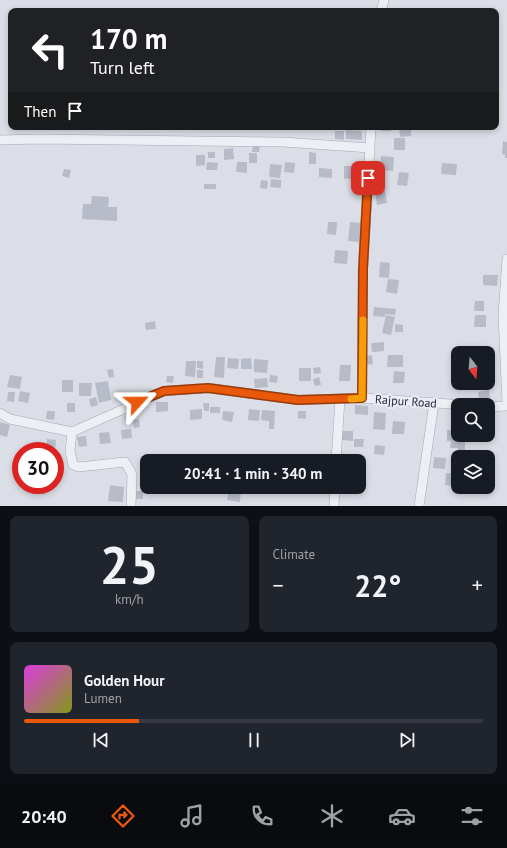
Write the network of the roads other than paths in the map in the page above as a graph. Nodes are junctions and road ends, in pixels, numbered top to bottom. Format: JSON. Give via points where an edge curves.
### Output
{"nodes":[{"id":1,"x":371,"y":130,"type":"edge"},
{"id":2,"x":0,"y":140,"type":"edge"},
{"id":3,"x":370,"y":148,"type":"junction"},
{"id":4,"x":507,"y":259,"type":"edge"},
{"id":5,"x":362,"y":398,"type":"junction"},
{"id":6,"x":340,"y":399,"type":"junction"},
{"id":7,"x":434,"y":403,"type":"junction"},
{"id":8,"x":451,"y":404,"type":"edge"},
{"id":9,"x":507,"y":404,"type":"edge"},
{"id":10,"x":495,"y":405,"type":"edge"},
{"id":11,"x":0,"y":413,"type":"edge"},
{"id":12,"x":72,"y":432,"type":"junction"},
{"id":13,"x":336,"y":454,"type":"edge"},
{"id":14,"x":335,"y":494,"type":"edge"},
{"id":15,"x":131,"y":506,"type":"edge"},
{"id":16,"x":334,"y":506,"type":"edge"},
{"id":17,"x":419,"y":506,"type":"edge"}],
"edges":[{"from":1,"to":3,"type":"street"},
{"from":2,"to":3,"type":"street","via":[[283,142]]},
{"from":3,"to":5,"type":"street","via":[[363,269]]},
{"from":4,"to":9,"type":"street","via":[[503,315]]},
{"from":5,"to":6,"type":"street","name":"Rajpur Road"},
{"from":5,"to":7,"type":"street","name":"Rajpur Road"},
{"from":6,"to":12,"type":"street","name":"Rajpur Road","via":[[298,400],[208,388],[164,391]]},
{"from":6,"to":13,"type":"street"},
{"from":7,"to":8,"type":"street","name":"Rajpur Road"},
{"from":7,"to":17,"type":"street"},
{"from":9,"to":10,"type":"street"},
{"from":11,"to":12,"type":"street","via":[[10,419]]},
{"from":12,"to":15,"type":"street","via":[[70,451],[73,465],[79,467],[125,462],[132,474]]},
{"from":14,"to":16,"type":"street"}]}
